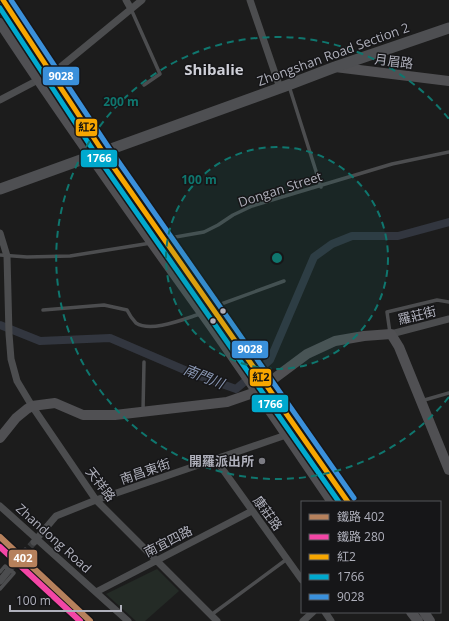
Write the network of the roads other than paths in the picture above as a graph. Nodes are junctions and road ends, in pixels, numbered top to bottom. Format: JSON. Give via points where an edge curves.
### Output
{"nodes":[{"id":1,"x":3,"y":0,"type":"edge"},
{"id":2,"x":126,"y":0,"type":"edge"},
{"id":3,"x":142,"y":0,"type":"edge"},
{"id":4,"x":250,"y":0,"type":"edge"},
{"id":5,"x":130,"y":9,"type":"junction"},
{"id":6,"x":0,"y":23,"type":"edge"},
{"id":7,"x":449,"y":28,"type":"edge"},
{"id":8,"x":335,"y":67,"type":"junction"},
{"id":9,"x":52,"y":74,"type":"junction"},
{"id":10,"x":38,"y":80,"type":"junction"},
{"id":11,"x":449,"y":81,"type":"edge"},
{"id":12,"x":144,"y":85,"type":"dead end"},
{"id":13,"x":284,"y":87,"type":"junction"},
{"id":14,"x":0,"y":100,"type":"edge"},
{"id":15,"x":103,"y":152,"type":"junction"},
{"id":16,"x":449,"y":152,"type":"edge"},
{"id":17,"x":90,"y":156,"type":"junction"},
{"id":18,"x":320,"y":187,"type":"junction"},
{"id":19,"x":0,"y":189,"type":"edge"},
{"id":20,"x":0,"y":232,"type":"edge"},
{"id":21,"x":164,"y":239,"type":"junction"},
{"id":22,"x":151,"y":243,"type":"junction"},
{"id":23,"x":3,"y":255,"type":"edge"},
{"id":24,"x":284,"y":281,"type":"dead end"},
{"id":25,"x":449,"y":302,"type":"edge"},
{"id":26,"x":211,"y":307,"type":"junction"},
{"id":27,"x":43,"y":310,"type":"dead end"},
{"id":28,"x":202,"y":314,"type":"junction"},
{"id":29,"x":449,"y":319,"type":"edge"},
{"id":30,"x":391,"y":334,"type":"junction"},
{"id":31,"x":144,"y":362,"type":"dead end"},
{"id":32,"x":265,"y":385,"type":"junction"},
{"id":33,"x":256,"y":392,"type":"junction"},
{"id":34,"x":449,"y":393,"type":"edge"},
{"id":35,"x":421,"y":401,"type":"junction"},
{"id":36,"x":32,"y":406,"type":"junction"},
{"id":37,"x":143,"y":412,"type":"junction"},
{"id":38,"x":297,"y":428,"type":"junction"},
{"id":39,"x":286,"y":435,"type":"junction"},
{"id":40,"x":0,"y":438,"type":"edge"},
{"id":41,"x":216,"y":460,"type":"junction"},
{"id":42,"x":449,"y":470,"type":"edge"},
{"id":43,"x":96,"y":500,"type":"junction"},
{"id":44,"x":331,"y":501,"type":"edge"},
{"id":45,"x":347,"y":501,"type":"edge"},
{"id":46,"x":0,"y":506,"type":"edge"},
{"id":47,"x":252,"y":511,"type":"junction"},
{"id":48,"x":35,"y":540,"type":"junction"},
{"id":49,"x":287,"y":559,"type":"junction"},
{"id":50,"x":156,"y":561,"type":"junction"},
{"id":51,"x":9,"y":570,"type":"tunnel mouth"},
{"id":52,"x":0,"y":571,"type":"edge"},
{"id":53,"x":301,"y":579,"type":"edge"},
{"id":54,"x":0,"y":581,"type":"edge"},
{"id":55,"x":0,"y":589,"type":"edge"},
{"id":56,"x":96,"y":592,"type":"junction"},
{"id":57,"x":312,"y":613,"type":"edge"},
{"id":58,"x":412,"y":613,"type":"edge"},
{"id":59,"x":211,"y":615,"type":"junction"},
{"id":60,"x":128,"y":621,"type":"edge"},
{"id":61,"x":217,"y":621,"type":"edge"},
{"id":62,"x":303,"y":621,"type":"edge"},
{"id":63,"x":418,"y":621,"type":"edge"}],
"edges":[{"from":1,"to":9,"type":"street"},
{"from":2,"to":5,"type":"street"},
{"from":3,"to":5,"type":"street"},
{"from":4,"to":13,"type":"street"},
{"from":5,"to":9,"type":"street"},
{"from":5,"to":12,"type":"lane","via":[[160,74]]},
{"from":6,"to":10,"type":"street"},
{"from":7,"to":8,"type":"main road","name":"Zhongshan Road Section 2"},
{"from":8,"to":11,"type":"street","name":"月眉路"},
{"from":8,"to":13,"type":"main road","name":"Zhongshan Road Section 2"},
{"from":9,"to":15,"type":"street"},
{"from":10,"to":14,"type":"street"},
{"from":10,"to":17,"type":"street"},
{"from":13,"to":15,"type":"main road","name":"Zhongshan Road Section 2"},
{"from":13,"to":18,"type":"lane"},
{"from":15,"to":17,"type":"main road","name":"Zhongshan Road Section 2"},
{"from":15,"to":21,"type":"street"},
{"from":16,"to":18,"type":"lane","name":"Dongan Street","via":[[392,164]]},
{"from":17,"to":19,"type":"main road","name":"Zhongshan Road Section 2"},
{"from":17,"to":22,"type":"street"},
{"from":18,"to":21,"type":"lane","name":"Dongan Street","via":[[252,206],[204,232]]},
{"from":20,"to":23,"type":"street"},
{"from":21,"to":22,"type":"lane","name":"Dongan Street"},
{"from":21,"to":26,"type":"street"},
{"from":22,"to":23,"type":"lane","name":"Dongan Street","via":[[70,256]]},
{"from":22,"to":28,"type":"street"},
{"from":23,"to":36,"type":"street","name":"天祥路","via":[[11,359],[17,381]]},
{"from":24,"to":26,"type":"lane"},
{"from":25,"to":30,"type":"lane","via":[[437,300],[387,312]]},
{"from":26,"to":32,"type":"street"},
{"from":27,"to":28,"type":"lane","via":[[104,305],[126,310],[136,323],[148,327]]},
{"from":28,"to":33,"type":"street"},
{"from":29,"to":30,"type":"street","name":"羅莊街"},
{"from":30,"to":32,"type":"street","via":[[334,341],[307,354]]},
{"from":30,"to":35,"type":"street"},
{"from":31,"to":37,"type":"lane"},
{"from":32,"to":33,"type":"street"},
{"from":32,"to":38,"type":"street"},
{"from":33,"to":37,"type":"street","via":[[227,402]]},
{"from":33,"to":39,"type":"street"},
{"from":34,"to":35,"type":"lane"},
{"from":35,"to":42,"type":"street"},
{"from":36,"to":37,"type":"street","via":[[55,403],[83,415]]},
{"from":36,"to":40,"type":"street","via":[[16,418]]},
{"from":36,"to":43,"type":"street","name":"天祥路"},
{"from":38,"to":39,"type":"street","name":"南昌東街"},
{"from":38,"to":45,"type":"street"},
{"from":39,"to":41,"type":"street","name":"南昌東街"},
{"from":39,"to":44,"type":"street"},
{"from":41,"to":43,"type":"street","name":"南昌東街"},
{"from":41,"to":47,"type":"street","name":"康莊路"},
{"from":43,"to":48,"type":"street","name":"南昌東街","via":[[56,516]]},
{"from":43,"to":50,"type":"street","name":"天祥路"},
{"from":46,"to":48,"type":"street","name":"Zhandong Road"},
{"from":47,"to":49,"type":"street","name":"康莊路"},
{"from":47,"to":50,"type":"street","name":"南宜四路"},
{"from":48,"to":56,"type":"street","name":"Zhandong Road"},
{"from":49,"to":53,"type":"street","name":"康莊路"},
{"from":49,"to":59,"type":"lane"},
{"from":50,"to":56,"type":"street","name":"南宜四路"},
{"from":50,"to":59,"type":"street","name":"天祥路"},
{"from":51,"to":54,"type":"street"},
{"from":52,"to":55,"type":"lane","via":[[5,566],[14,573]]},
{"from":56,"to":60,"type":"street","name":"Zhandong Road"},
{"from":57,"to":62,"type":"street"},
{"from":58,"to":63,"type":"street"},
{"from":59,"to":61,"type":"street","name":"天祥路"}]}
